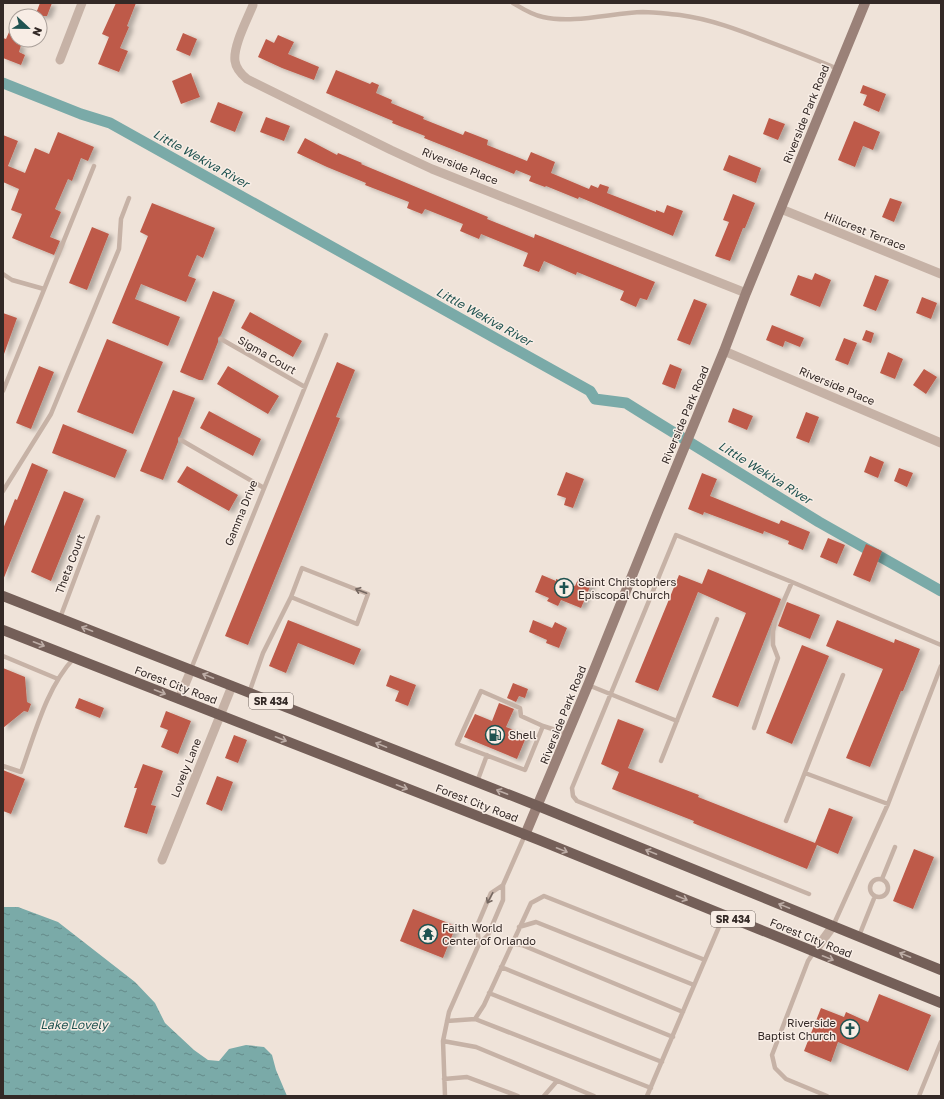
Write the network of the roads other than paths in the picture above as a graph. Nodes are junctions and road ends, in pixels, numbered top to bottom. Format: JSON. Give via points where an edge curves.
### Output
{"nodes":[{"id":1,"x":82,"y":3,"type":"edge"},
{"id":2,"x":513,"y":3,"type":"edge"},
{"id":3,"x":865,"y":3,"type":"edge"},
{"id":4,"x":253,"y":5,"type":"dead end"},
{"id":5,"x":60,"y":60,"type":"dead end"},
{"id":6,"x":838,"y":69,"type":"junction"},
{"id":7,"x":94,"y":166,"type":"dead end"},
{"id":8,"x":129,"y":198,"type":"dead end"},
{"id":9,"x":781,"y":209,"type":"junction"},
{"id":10,"x":3,"y":274,"type":"edge"},
{"id":11,"x":941,"y":274,"type":"edge"},
{"id":12,"x":44,"y":289,"type":"junction"},
{"id":13,"x":746,"y":293,"type":"junction"},
{"id":14,"x":326,"y":335,"type":"dead end"},
{"id":15,"x":221,"y":339,"type":"dead end"},
{"id":16,"x":724,"y":351,"type":"junction"},
{"id":17,"x":305,"y":387,"type":"junction"},
{"id":18,"x":3,"y":391,"type":"edge"},
{"id":19,"x":181,"y":440,"type":"dead end"},
{"id":20,"x":941,"y":443,"type":"edge"},
{"id":21,"x":264,"y":488,"type":"junction"},
{"id":22,"x":3,"y":491,"type":"edge"},
{"id":23,"x":98,"y":516,"type":"dead end"},
{"id":24,"x":792,"y":582,"type":"junction"},
{"id":25,"x":3,"y":596,"type":"edge"},
{"id":26,"x":291,"y":597,"type":"junction"},
{"id":27,"x":60,"y":618,"type":"junction"},
{"id":28,"x":717,"y":619,"type":"dead end"},
{"id":29,"x":3,"y":630,"type":"edge"},
{"id":30,"x":941,"y":645,"type":"edge"},
{"id":31,"x":3,"y":656,"type":"edge"},
{"id":32,"x":75,"y":658,"type":"junction"},
{"id":33,"x":941,"y":666,"type":"edge"},
{"id":34,"x":191,"y":670,"type":"junction"},
{"id":35,"x":844,"y":675,"type":"dead end"},
{"id":36,"x":58,"y":678,"type":"junction"},
{"id":37,"x":588,"y":685,"type":"junction"},
{"id":38,"x":232,"y":686,"type":"junction"},
{"id":39,"x":249,"y":693,"type":"junction"},
{"id":40,"x":610,"y":694,"type":"junction"},
{"id":41,"x":179,"y":699,"type":"junction"},
{"id":42,"x":220,"y":715,"type":"junction"},
{"id":43,"x":677,"y":721,"type":"junction"},
{"id":44,"x":543,"y":726,"type":"junction"},
{"id":45,"x":754,"y":728,"type":"dead end"},
{"id":46,"x":568,"y":734,"type":"junction"},
{"id":47,"x":486,"y":755,"type":"junction"},
{"id":48,"x":661,"y":760,"type":"dead end"},
{"id":49,"x":3,"y":766,"type":"edge"},
{"id":50,"x":805,"y":773,"type":"junction"},
{"id":51,"x":476,"y":783,"type":"junction"},
{"id":52,"x":888,"y":804,"type":"junction"},
{"id":53,"x":538,"y":806,"type":"junction"},
{"id":54,"x":786,"y":821,"type":"dead end"},
{"id":55,"x":525,"y":835,"type":"junction"},
{"id":56,"x":895,"y":847,"type":"dead end"},
{"id":57,"x":162,"y":860,"type":"dead end"},
{"id":58,"x":882,"y":879,"type":"junction"},
{"id":59,"x":503,"y":885,"type":"junction"},
{"id":60,"x":809,"y":894,"type":"dead end"},
{"id":61,"x":875,"y":896,"type":"junction"},
{"id":62,"x":724,"y":916,"type":"junction"},
{"id":63,"x":520,"y":926,"type":"junction"},
{"id":64,"x":833,"y":926,"type":"junction"},
{"id":65,"x":859,"y":936,"type":"junction"},
{"id":66,"x":479,"y":944,"type":"junction"},
{"id":67,"x":511,"y":944,"type":"junction"},
{"id":68,"x":814,"y":952,"type":"junction"},
{"id":69,"x":705,"y":960,"type":"junction"},
{"id":70,"x":501,"y":967,"type":"junction"},
{"id":71,"x":941,"y":970,"type":"edge"},
{"id":72,"x":694,"y":985,"type":"junction"},
{"id":73,"x":489,"y":994,"type":"junction"},
{"id":74,"x":941,"y":1003,"type":"edge"},
{"id":75,"x":683,"y":1012,"type":"junction"},
{"id":76,"x":475,"y":1019,"type":"junction"},
{"id":77,"x":447,"y":1021,"type":"junction"},
{"id":78,"x":673,"y":1037,"type":"junction"},
{"id":79,"x":443,"y":1041,"type":"junction"},
{"id":80,"x":941,"y":1042,"type":"edge"},
{"id":81,"x":662,"y":1062,"type":"junction"},
{"id":82,"x":444,"y":1079,"type":"junction"},
{"id":83,"x":557,"y":1080,"type":"junction"},
{"id":84,"x":651,"y":1088,"type":"junction"},
{"id":85,"x":515,"y":1095,"type":"edge"},
{"id":86,"x":445,"y":1096,"type":"edge"},
{"id":87,"x":544,"y":1096,"type":"edge"},
{"id":88,"x":594,"y":1096,"type":"edge"},
{"id":89,"x":648,"y":1096,"type":"edge"},
{"id":90,"x":827,"y":1096,"type":"edge"},
{"id":91,"x":919,"y":1096,"type":"edge"}],
"edges":[{"from":1,"to":5,"type":"street"},
{"from":2,"to":6,"type":"lane","via":[[527,12],[556,19],[644,12],[708,21],[745,32]]},
{"from":3,"to":6,"type":"street","name":"Riverside Park Road"},
{"from":4,"to":13,"type":"street","name":"Riverside Place","via":[[239,39],[235,61],[238,70],[247,79],[432,169]]},
{"from":6,"to":9,"type":"street","name":"Riverside Park Road"},
{"from":7,"to":12,"type":"lane"},
{"from":8,"to":22,"type":"lane","via":[[122,219],[119,249],[51,414]]},
{"from":9,"to":11,"type":"street","name":"Hillcrest Terrace"},
{"from":9,"to":13,"type":"street","name":"Riverside Park Road"},
{"from":10,"to":12,"type":"lane","via":[[12,280]]},
{"from":12,"to":18,"type":"lane"},
{"from":13,"to":16,"type":"street","name":"Riverside Park Road"},
{"from":14,"to":17,"type":"lane","name":"Gamma Drive"},
{"from":15,"to":17,"type":"lane","name":"Sigma Court"},
{"from":16,"to":20,"type":"street","name":"Riverside Place"},
{"from":16,"to":37,"type":"street","name":"Riverside Park Road"},
{"from":17,"to":21,"type":"lane","name":"Gamma Drive"},
{"from":19,"to":21,"type":"lane"},
{"from":21,"to":34,"type":"lane","name":"Gamma Drive"},
{"from":23,"to":27,"type":"lane","name":"Theta Court"},
{"from":24,"to":30,"type":"lane"},
{"from":24,"to":40,"type":"lane","via":[[676,535]]},
{"from":24,"to":45,"type":"lane","via":[[772,632],[778,658]]},
{"from":25,"to":27,"type":"main road","name":"Forest City Road","number":"SR 434"},
{"from":26,"to":26,"type":"lane","one_way":true,"via":[[357,624],[368,594],[302,568]]},
{"from":26,"to":39,"type":"lane","via":[[263,653]]},
{"from":34,"to":27,"type":"main road","name":"Forest City Road","number":"SR 434","one_way":true},
{"from":28,"to":43,"type":"lane"},
{"from":29,"to":32,"type":"main road","name":"Forest City Road","number":"SR 434","one_way":true},
{"from":31,"to":36,"type":"lane"},
{"from":32,"to":36,"type":"lane"},
{"from":32,"to":41,"type":"main road","name":"Forest City Road","number":"SR 434","one_way":true},
{"from":33,"to":52,"type":"lane"},
{"from":38,"to":34,"type":"main road","name":"Forest City Road","number":"SR 434","one_way":true},
{"from":34,"to":41,"type":"street","name":"Gamma Drive"},
{"from":35,"to":50,"type":"lane"},
{"from":36,"to":49,"type":"lane","via":[[21,772]]},
{"from":37,"to":40,"type":"lane"},
{"from":37,"to":46,"type":"street","name":"Riverside Park Road"},
{"from":38,"to":39,"type":"main road","name":"Forest City Road","number":"SR 434"},
{"from":38,"to":42,"type":"street","name":"Lovely Lane"},
{"from":51,"to":39,"type":"main road","name":"Forest City Road","number":"SR 434","one_way":true},
{"from":40,"to":43,"type":"lane"},
{"from":40,"to":60,"type":"lane","via":[[572,788],[577,802]]},
{"from":41,"to":42,"type":"main road","name":"Forest City Road","number":"SR 434"},
{"from":42,"to":55,"type":"main road","name":"Forest City Road","number":"SR 434","one_way":true},
{"from":42,"to":57,"type":"street","name":"Lovely Lane"},
{"from":43,"to":48,"type":"lane"},
{"from":44,"to":46,"type":"lane"},
{"from":44,"to":47,"type":"lane","via":[[525,770]]},
{"from":44,"to":47,"type":"lane","via":[[521,716],[520,708],[481,691],[457,744]]},
{"from":46,"to":53,"type":"street","name":"Riverside Park Road"},
{"from":47,"to":51,"type":"lane"},
{"from":50,"to":52,"type":"lane"},
{"from":50,"to":54,"type":"lane"},
{"from":53,"to":51,"type":"main road","name":"Forest City Road","number":"SR 434","one_way":true},
{"from":52,"to":64,"type":"lane"},
{"from":53,"to":55,"type":"street","name":"Riverside Park Road"},
{"from":64,"to":53,"type":"main road","name":"Forest City Road","number":"SR 434","one_way":true},
{"from":55,"to":59,"type":"lane"},
{"from":55,"to":62,"type":"main road","name":"Forest City Road","number":"SR 434","one_way":true},
{"from":56,"to":58,"type":"lane"},
{"from":58,"to":61,"type":"lane","via":[[876,879],[870,886]]},
{"from":58,"to":61,"type":"lane","via":[[888,886],[888,892],[881,897]]},
{"from":59,"to":66,"type":"lane","via":[[503,900],[488,935]]},
{"from":59,"to":66,"type":"lane","one_way":true,"via":[[492,893],[478,926]]},
{"from":61,"to":65,"type":"lane"},
{"from":62,"to":68,"type":"main road","name":"Forest City Road","number":"SR 434"},
{"from":62,"to":69,"type":"lane"},
{"from":63,"to":67,"type":"lane"},
{"from":63,"to":69,"type":"lane","via":[[531,903],[544,896]]},
{"from":63,"to":72,"type":"lane","via":[[536,922]]},
{"from":64,"to":65,"type":"main road","name":"Forest City Road","number":"SR 434"},
{"from":64,"to":68,"type":"street"},
{"from":71,"to":65,"type":"main road","name":"Forest City Road","number":"SR 434","one_way":true},
{"from":66,"to":77,"type":"lane"},
{"from":67,"to":70,"type":"lane"},
{"from":67,"to":75,"type":"lane","via":[[522,945]]},
{"from":68,"to":74,"type":"main road","name":"Forest City Road","number":"SR 434","one_way":true},
{"from":68,"to":90,"type":"lane","via":[[808,961],[772,1055],[775,1068],[786,1079]]},
{"from":69,"to":72,"type":"lane"},
{"from":70,"to":73,"type":"lane"},
{"from":70,"to":78,"type":"lane"},
{"from":72,"to":75,"type":"lane"},
{"from":73,"to":76,"type":"lane"},
{"from":73,"to":81,"type":"lane"},
{"from":75,"to":78,"type":"lane"},
{"from":76,"to":77,"type":"lane"},
{"from":76,"to":84,"type":"lane"},
{"from":77,"to":79,"type":"lane"},
{"from":78,"to":81,"type":"lane"},
{"from":79,"to":82,"type":"lane"},
{"from":79,"to":83,"type":"lane","via":[[476,1047]]},
{"from":80,"to":91,"type":"lane"},
{"from":81,"to":84,"type":"lane"},
{"from":82,"to":85,"type":"lane","via":[[467,1078]]},
{"from":82,"to":86,"type":"lane"},
{"from":83,"to":87,"type":"lane"},
{"from":83,"to":88,"type":"lane"},
{"from":84,"to":89,"type":"lane"}]}
